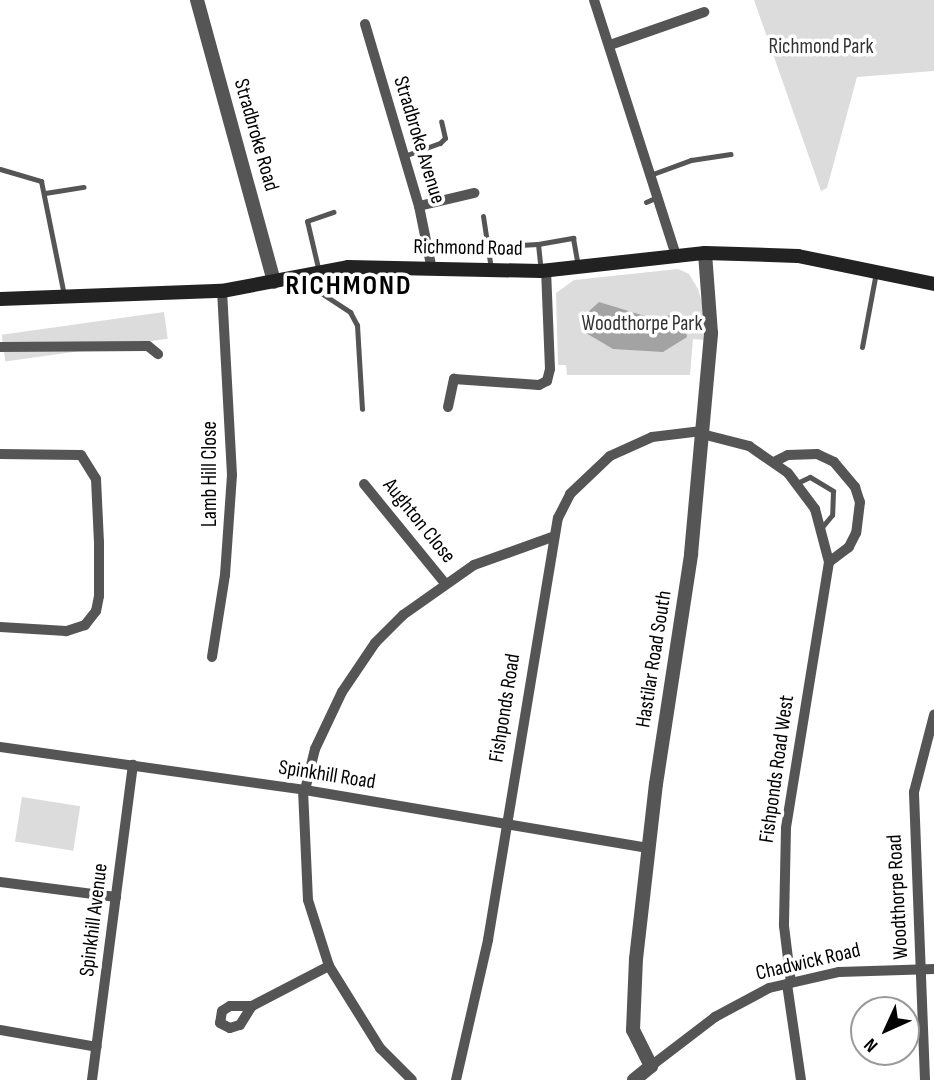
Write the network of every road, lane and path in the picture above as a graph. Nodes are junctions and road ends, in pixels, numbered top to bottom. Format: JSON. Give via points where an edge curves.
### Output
{"nodes":[{"id":1,"x":197,"y":0,"type":"edge"},
{"id":2,"x":594,"y":0,"type":"edge"},
{"id":3,"x":704,"y":12,"type":"dead end"},
{"id":4,"x":365,"y":24,"type":"dead end"},
{"id":5,"x":610,"y":46,"type":"junction"},
{"id":6,"x":441,"y":121,"type":"dead end"},
{"id":7,"x":732,"y":154,"type":"dead end"},
{"id":8,"x":404,"y":156,"type":"junction"},
{"id":9,"x":0,"y":169,"type":"edge"},
{"id":10,"x":650,"y":175,"type":"junction"},
{"id":11,"x":84,"y":187,"type":"dead end"},
{"id":12,"x":45,"y":193,"type":"junction"},
{"id":13,"x":474,"y":193,"type":"dead end"},
{"id":14,"x":657,"y":197,"type":"junction"},
{"id":15,"x":646,"y":202,"type":"dead end"},
{"id":16,"x":419,"y":206,"type":"junction"},
{"id":17,"x":332,"y":212,"type":"dead end"},
{"id":18,"x":483,"y":216,"type":"dead end"},
{"id":19,"x":538,"y":244,"type":"junction"},
{"id":20,"x":519,"y":245,"type":"dead end"},
{"id":21,"x":705,"y":253,"type":"junction"},
{"id":22,"x":676,"y":256,"type":"junction"},
{"id":23,"x":578,"y":268,"type":"junction"},
{"id":24,"x":876,"y":269,"type":"junction"},
{"id":25,"x":432,"y":270,"type":"junction"},
{"id":26,"x":543,"y":270,"type":"junction"},
{"id":27,"x":491,"y":272,"type":"junction"},
{"id":28,"x":313,"y":273,"type":"junction"},
{"id":29,"x":274,"y":282,"type":"junction"},
{"id":30,"x":934,"y":284,"type":"edge"},
{"id":31,"x":222,"y":291,"type":"junction"},
{"id":32,"x":64,"y":295,"type":"junction"},
{"id":33,"x":0,"y":299,"type":"edge"},
{"id":34,"x":0,"y":347,"type":"edge"},
{"id":35,"x":862,"y":347,"type":"dead end"},
{"id":36,"x":158,"y":354,"type":"dead end"},
{"id":37,"x":448,"y":407,"type":"dead end"},
{"id":38,"x":362,"y":409,"type":"dead end"},
{"id":39,"x":702,"y":432,"type":"junction"},
{"id":40,"x":0,"y":454,"type":"edge"},
{"id":41,"x":776,"y":461,"type":"junction"},
{"id":42,"x":797,"y":483,"type":"junction"},
{"id":43,"x":364,"y":484,"type":"dead end"},
{"id":44,"x":821,"y":528,"type":"junction"},
{"id":45,"x":552,"y":537,"type":"junction"},
{"id":46,"x":828,"y":562,"type":"junction"},
{"id":47,"x":444,"y":582,"type":"junction"},
{"id":48,"x":0,"y":627,"type":"edge"},
{"id":49,"x":212,"y":657,"type":"dead end"},
{"id":50,"x":934,"y":715,"type":"edge"},
{"id":51,"x":0,"y":747,"type":"edge"},
{"id":52,"x":133,"y":765,"type":"junction"},
{"id":53,"x":304,"y":790,"type":"junction"},
{"id":54,"x":506,"y":825,"type":"junction"},
{"id":55,"x":648,"y":848,"type":"junction"},
{"id":56,"x":0,"y":882,"type":"edge"},
{"id":57,"x":116,"y":897,"type":"junction"},
{"id":58,"x":329,"y":966,"type":"junction"},
{"id":59,"x":920,"y":968,"type":"junction"},
{"id":60,"x":934,"y":970,"type":"edge"},
{"id":61,"x":789,"y":983,"type":"junction"},
{"id":62,"x":253,"y":1006,"type":"dead end"},
{"id":63,"x":0,"y":1030,"type":"edge"},
{"id":64,"x":97,"y":1047,"type":"junction"},
{"id":65,"x":650,"y":1066,"type":"junction"},
{"id":66,"x":92,"y":1080,"type":"edge"},
{"id":67,"x":412,"y":1080,"type":"edge"},
{"id":68,"x":456,"y":1080,"type":"edge"},
{"id":69,"x":634,"y":1080,"type":"edge"},
{"id":70,"x":801,"y":1080,"type":"edge"},
{"id":71,"x":925,"y":1080,"type":"edge"}],
"edges":[{"from":1,"to":29,"type":"street","name":"Stradbroke Road"},
{"from":2,"to":5,"type":"street"},
{"from":3,"to":5,"type":"street"},
{"from":4,"to":8,"type":"street","name":"Stradbroke Avenue"},
{"from":5,"to":10,"type":"street"},
{"from":6,"to":8,"type":"lane","via":[[445,138],[440,144]]},
{"from":7,"to":10,"type":"lane","via":[[691,160]]},
{"from":8,"to":16,"type":"street","name":"Stradbroke Avenue"},
{"from":9,"to":12,"type":"lane","via":[[36,176]]},
{"from":10,"to":14,"type":"street"},
{"from":11,"to":12,"type":"lane"},
{"from":12,"to":32,"type":"lane"},
{"from":13,"to":16,"type":"street"},
{"from":14,"to":15,"type":"lane"},
{"from":14,"to":22,"type":"street"},
{"from":16,"to":25,"type":"street","name":"Stradbroke Avenue"},
{"from":17,"to":28,"type":"lane","via":[[307,221]]},
{"from":18,"to":27,"type":"lane"},
{"from":19,"to":20,"type":"lane"},
{"from":19,"to":23,"type":"lane","via":[[573,238]]},
{"from":19,"to":26,"type":"lane"},
{"from":21,"to":22,"type":"main road","name":"Richmond Road"},
{"from":21,"to":24,"type":"main road","name":"Richmond Road","via":[[771,253]]},
{"from":21,"to":39,"type":"street","name":"Hastilar Road South","via":[[712,323]]},
{"from":22,"to":23,"type":"main road","name":"Richmond Road"},
{"from":23,"to":26,"type":"main road","name":"Richmond Road"},
{"from":24,"to":30,"type":"main road","name":"Richmond Road"},
{"from":24,"to":35,"type":"lane"},
{"from":25,"to":27,"type":"main road","name":"Richmond Road"},
{"from":25,"to":28,"type":"main road","name":"Richmond Road","via":[[348,267]]},
{"from":26,"to":27,"type":"main road","name":"Richmond Road"},
{"from":26,"to":37,"type":"street","via":[[547,381],[454,379]]},
{"from":28,"to":29,"type":"main road","name":"Richmond Road"},
{"from":28,"to":38,"type":"lane","via":[[320,293],[342,304],[357,325]]},
{"from":29,"to":31,"type":"main road","name":"Richmond Road"},
{"from":31,"to":32,"type":"main road","name":"Richmond Road"},
{"from":31,"to":49,"type":"street","name":"Lamb Hill Close","via":[[232,475],[225,575]]},
{"from":32,"to":33,"type":"main road","name":"Richmond Road"},
{"from":34,"to":36,"type":"street","via":[[148,346]]},
{"from":39,"to":41,"type":"street","name":"Fishponds Road West","via":[[731,438]]},
{"from":39,"to":45,"type":"street","name":"Fishponds Road","via":[[652,437],[610,456],[570,494]]},
{"from":39,"to":55,"type":"street","name":"Hastilar Road South","via":[[691,554]]},
{"from":40,"to":48,"type":"street","via":[[81,455],[96,480],[99,542],[98,604],[85,625],[66,631]]},
{"from":41,"to":42,"type":"street","name":"Fishponds Road West"},
{"from":41,"to":46,"type":"street","via":[[788,455],[817,454],[834,462],[855,487],[860,502],[856,533],[849,547]]},
{"from":42,"to":44,"type":"street","name":"Fishponds Road West","via":[[815,509]]},
{"from":42,"to":44,"type":"lane","via":[[810,477],[833,491],[832,515]]},
{"from":43,"to":47,"type":"street","name":"Aughton Close"},
{"from":44,"to":46,"type":"street","name":"Fishponds Road West"},
{"from":45,"to":47,"type":"street","via":[[504,551]]},
{"from":45,"to":54,"type":"street","name":"Fishponds Road"},
{"from":46,"to":61,"type":"street","name":"Fishponds Road West","via":[[786,828],[784,926]]},
{"from":47,"to":53,"type":"street","via":[[402,615],[357,667],[315,749]]},
{"from":50,"to":59,"type":"street","name":"Woodthorpe Road","via":[[914,792]]},
{"from":51,"to":52,"type":"street","name":"Spinkhill Road"},
{"from":52,"to":53,"type":"street","name":"Spinkhill Road"},
{"from":52,"to":57,"type":"street","name":"Spinkhill Avenue"},
{"from":53,"to":54,"type":"street","name":"Spinkhill Road"},
{"from":53,"to":58,"type":"street","via":[[308,900]]},
{"from":54,"to":55,"type":"street","name":"Spinkhill Road"},
{"from":54,"to":68,"type":"street","name":"Fishponds Road","via":[[488,940]]},
{"from":55,"to":65,"type":"street","name":"Hastilar Road South","via":[[632,1021],[636,1043]]},
{"from":56,"to":57,"type":"street"},
{"from":57,"to":64,"type":"street","name":"Spinkhill Avenue"},
{"from":58,"to":62,"type":"street"},
{"from":58,"to":67,"type":"street","via":[[380,1048]]},
{"from":59,"to":60,"type":"street","name":"Chadwick Road"},
{"from":59,"to":61,"type":"street","name":"Chadwick Road","via":[[839,972]]},
{"from":59,"to":71,"type":"street","name":"Woodthorpe Road"},
{"from":61,"to":65,"type":"street","name":"Chadwick Road","via":[[729,1007]]},
{"from":61,"to":70,"type":"street","name":"Fishponds Road West"},
{"from":63,"to":64,"type":"street"},
{"from":64,"to":66,"type":"street","name":"Spinkhill Avenue"},
{"from":65,"to":69,"type":"street","name":"Chadwick Road"}]}
